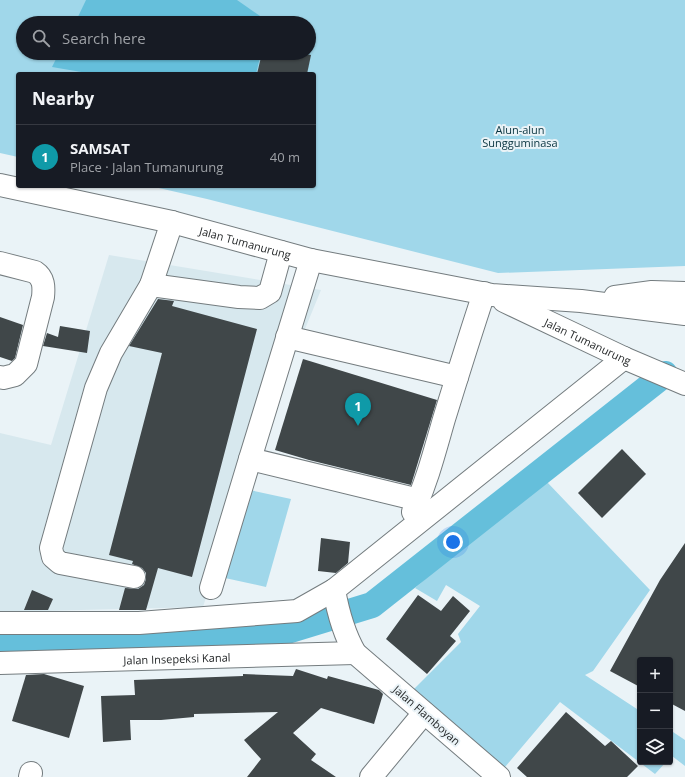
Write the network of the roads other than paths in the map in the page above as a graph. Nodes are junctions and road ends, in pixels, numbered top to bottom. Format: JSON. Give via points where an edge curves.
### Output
{"nodes":[{"id":1,"x":1,"y":187,"type":"edge"},
{"id":2,"x":172,"y":222,"type":"junction"},
{"id":3,"x":281,"y":252,"type":"junction"},
{"id":4,"x":311,"y":260,"type":"junction"},
{"id":5,"x":0,"y":264,"type":"edge"},
{"id":6,"x":151,"y":285,"type":"junction"},
{"id":7,"x":685,"y":293,"type":"edge"},
{"id":8,"x":488,"y":294,"type":"junction"},
{"id":9,"x":580,"y":301,"type":"junction"},
{"id":10,"x":685,"y":314,"type":"edge"},
{"id":11,"x":287,"y":337,"type":"junction"},
{"id":12,"x":624,"y":358,"type":"junction"},
{"id":13,"x":0,"y":377,"type":"edge"},
{"id":14,"x":457,"y":377,"type":"junction"},
{"id":15,"x":685,"y":384,"type":"edge"},
{"id":16,"x":250,"y":459,"type":"junction"},
{"id":17,"x":134,"y":577,"type":"dead end"},
{"id":18,"x":212,"y":588,"type":"dead end"},
{"id":19,"x":335,"y":597,"type":"junction"},
{"id":20,"x":0,"y":623,"type":"edge"},
{"id":21,"x":350,"y":645,"type":"junction"},
{"id":22,"x":0,"y":663,"type":"edge"},
{"id":23,"x":424,"y":713,"type":"junction"},
{"id":24,"x":371,"y":777,"type":"edge"},
{"id":25,"x":499,"y":777,"type":"edge"}],
"edges":[{"from":1,"to":2,"type":"street","name":"Jalan Tumanurung"},
{"from":2,"to":3,"type":"street","name":"Jalan Tumanurung"},
{"from":2,"to":6,"type":"street"},
{"from":3,"to":4,"type":"street","name":"Jalan Tumanurung"},
{"from":3,"to":6,"type":"street","via":[[270,292],[260,298]]},
{"from":4,"to":8,"type":"street","name":"Jalan Tumanurung"},
{"from":4,"to":11,"type":"street"},
{"from":5,"to":13,"type":"street","via":[[35,272],[40,275],[44,289],[26,364],[15,375]]},
{"from":6,"to":17,"type":"street","via":[[111,353],[96,388],[51,548],[53,557],[60,563]]},
{"from":7,"to":9,"type":"street","name":"Jalan Tumanurung","via":[[652,292]]},
{"from":8,"to":9,"type":"street","name":"Jalan Tumanurung"},
{"from":8,"to":12,"type":"street","name":"Jalan Tumanurung"},
{"from":8,"to":14,"type":"street"},
{"from":9,"to":10,"type":"street","name":"Jalan Tumanurung"},
{"from":11,"to":14,"type":"street"},
{"from":11,"to":16,"type":"street"},
{"from":12,"to":15,"type":"street","name":"Jalan Tumanurung"},
{"from":12,"to":19,"type":"street"},
{"from":14,"to":16,"type":"street","via":[[416,506]]},
{"from":16,"to":18,"type":"street"},
{"from":19,"to":20,"type":"street","via":[[297,611],[139,623]]},
{"from":19,"to":21,"type":"street"},
{"from":21,"to":22,"type":"street","name":"Jalan Insepeksi Kanal"},
{"from":21,"to":23,"type":"street","name":"Jalan Flamboyan"},
{"from":23,"to":24,"type":"street"},
{"from":23,"to":25,"type":"street","name":"Jalan Flamboyan"}]}
